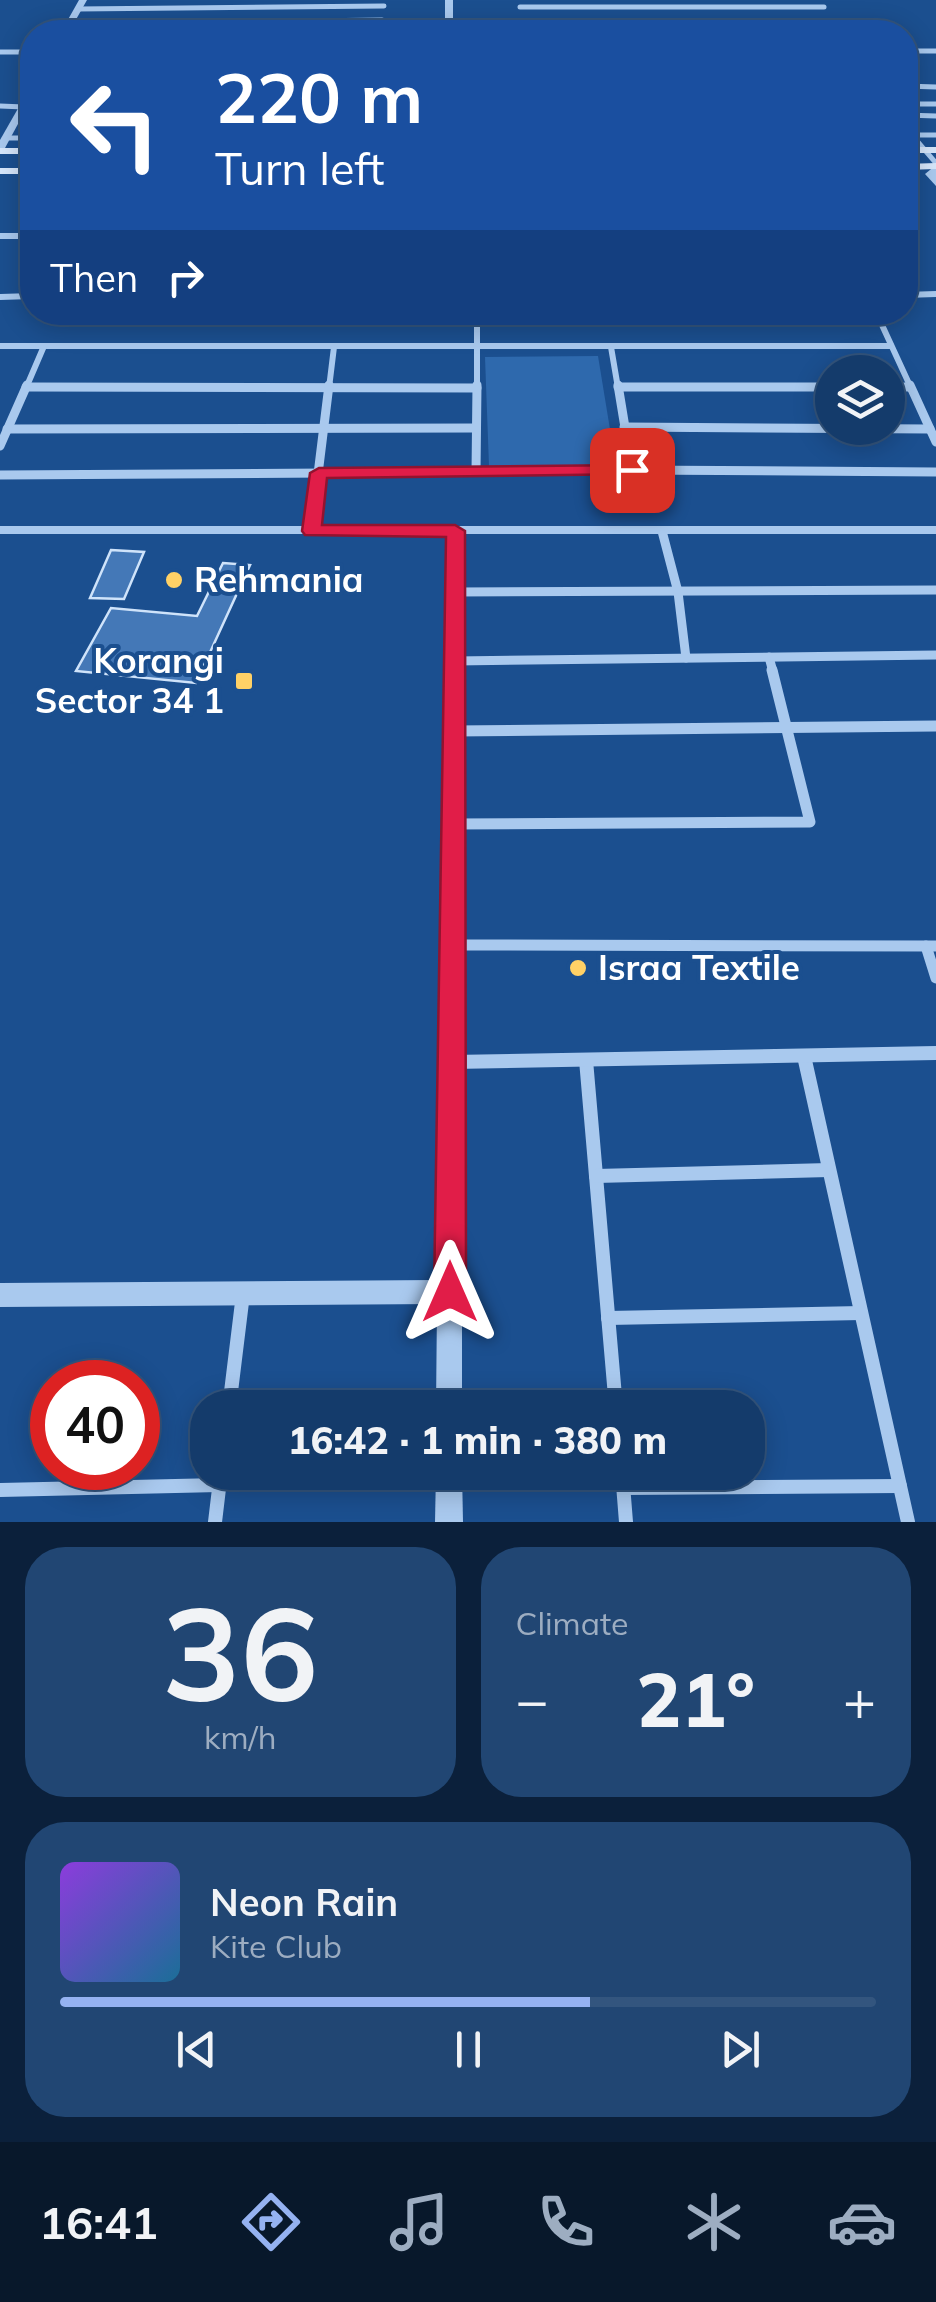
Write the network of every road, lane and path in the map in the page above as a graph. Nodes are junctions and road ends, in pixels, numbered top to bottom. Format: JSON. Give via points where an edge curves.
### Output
{"nodes":[{"id":1,"x":83,"y":0,"type":"edge"},
{"id":2,"x":242,"y":0,"type":"edge"},
{"id":3,"x":664,"y":0,"type":"edge"},
{"id":4,"x":820,"y":0,"type":"edge"},
{"id":5,"x":384,"y":3,"type":"edge"},
{"id":6,"x":520,"y":4,"type":"edge"},
{"id":7,"x":668,"y":7,"type":"junction"},
{"id":8,"x":824,"y":7,"type":"junction"},
{"id":9,"x":240,"y":8,"type":"junction"},
{"id":10,"x":78,"y":10,"type":"junction"},
{"id":11,"x":72,"y":20,"type":"edge"},
{"id":12,"x":237,"y":20,"type":"edge"},
{"id":13,"x":382,"y":20,"type":"edge"},
{"id":14,"x":671,"y":20,"type":"edge"},
{"id":15,"x":832,"y":20,"type":"edge"},
{"id":16,"x":20,"y":114,"type":"edge"},
{"id":17,"x":3,"y":141,"type":"edge"},
{"id":18,"x":931,"y":150,"type":"edge"},
{"id":19,"x":936,"y":166,"type":"edge"},
{"id":20,"x":936,"y":184,"type":"edge"},
{"id":21,"x":477,"y":325,"type":"edge"},
{"id":22,"x":882,"y":325,"type":"edge"},
{"id":23,"x":0,"y":346,"type":"edge"},
{"id":24,"x":44,"y":346,"type":"junction"},
{"id":25,"x":891,"y":346,"type":"junction"},
{"id":26,"x":334,"y":347,"type":"junction"},
{"id":27,"x":611,"y":347,"type":"junction"},
{"id":28,"x":477,"y":348,"type":"junction"},
{"id":29,"x":905,"y":386,"type":"edge"},
{"id":30,"x":910,"y":386,"type":"junction"},
{"id":31,"x":26,"y":387,"type":"junction"},
{"id":32,"x":618,"y":387,"type":"junction"},
{"id":33,"x":815,"y":387,"type":"edge"},
{"id":34,"x":329,"y":388,"type":"junction"},
{"id":35,"x":477,"y":388,"type":"junction"},
{"id":36,"x":624,"y":427,"type":"junction"},
{"id":37,"x":324,"y":428,"type":"junction"},
{"id":38,"x":476,"y":428,"type":"junction"},
{"id":39,"x":8,"y":429,"type":"junction"},
{"id":40,"x":930,"y":429,"type":"junction"},
{"id":41,"x":936,"y":442,"type":"edge"},
{"id":42,"x":0,"y":446,"type":"edge"},
{"id":43,"x":632,"y":470,"type":"junction"},
{"id":44,"x":476,"y":472,"type":"junction"},
{"id":45,"x":936,"y":472,"type":"edge"},
{"id":46,"x":319,"y":473,"type":"junction"},
{"id":47,"x":0,"y":475,"type":"edge"},
{"id":48,"x":0,"y":530,"type":"edge"},
{"id":49,"x":936,"y":530,"type":"edge"},
{"id":50,"x":312,"y":531,"type":"junction"},
{"id":51,"x":455,"y":531,"type":"junction"},
{"id":52,"x":662,"y":531,"type":"junction"},
{"id":53,"x":936,"y":590,"type":"edge"},
{"id":54,"x":455,"y":592,"type":"junction"},
{"id":55,"x":678,"y":592,"type":"junction"},
{"id":56,"x":936,"y":655,"type":"edge"},
{"id":57,"x":770,"y":657,"type":"junction"},
{"id":58,"x":686,"y":658,"type":"junction"},
{"id":59,"x":454,"y":661,"type":"junction"},
{"id":60,"x":936,"y":726,"type":"edge"},
{"id":61,"x":787,"y":727,"type":"junction"},
{"id":62,"x":454,"y":730,"type":"junction"},
{"id":63,"x":453,"y":824,"type":"junction"},
{"id":64,"x":452,"y":944,"type":"junction"},
{"id":65,"x":931,"y":946,"type":"edge"},
{"id":66,"x":936,"y":978,"type":"edge"},
{"id":67,"x":936,"y":1054,"type":"edge"},
{"id":68,"x":804,"y":1056,"type":"junction"},
{"id":69,"x":586,"y":1060,"type":"junction"},
{"id":70,"x":452,"y":1062,"type":"junction"},
{"id":71,"x":830,"y":1170,"type":"junction"},
{"id":72,"x":596,"y":1176,"type":"junction"},
{"id":73,"x":450,"y":1292,"type":"junction"},
{"id":74,"x":243,"y":1293,"type":"junction"},
{"id":75,"x":0,"y":1295,"type":"edge"},
{"id":76,"x":861,"y":1313,"type":"junction"},
{"id":77,"x":608,"y":1318,"type":"junction"},
{"id":78,"x":231,"y":1390,"type":"edge"},
{"id":79,"x":450,"y":1390,"type":"edge"},
{"id":80,"x":614,"y":1390,"type":"edge"},
{"id":81,"x":190,"y":1480,"type":"edge"},
{"id":82,"x":765,"y":1483,"type":"edge"},
{"id":83,"x":900,"y":1486,"type":"junction"},
{"id":84,"x":0,"y":1490,"type":"edge"},
{"id":85,"x":218,"y":1490,"type":"edge"},
{"id":86,"x":449,"y":1490,"type":"edge"},
{"id":87,"x":624,"y":1490,"type":"edge"},
{"id":88,"x":214,"y":1522,"type":"edge"},
{"id":89,"x":449,"y":1522,"type":"edge"},
{"id":90,"x":626,"y":1522,"type":"edge"},
{"id":91,"x":908,"y":1522,"type":"edge"}],
"edges":[{"from":1,"to":10,"type":"street"},
{"from":2,"to":9,"type":"street"},
{"from":3,"to":7,"type":"street"},
{"from":4,"to":8,"type":"street"},
{"from":5,"to":9,"type":"street"},
{"from":5,"to":13,"type":"street"},
{"from":6,"to":7,"type":"street"},
{"from":7,"to":8,"type":"street"},
{"from":7,"to":14,"type":"street"},
{"from":8,"to":15,"type":"street"},
{"from":9,"to":10,"type":"street"},
{"from":9,"to":12,"type":"street"},
{"from":10,"to":11,"type":"street"},
{"from":16,"to":17,"type":"street"},
{"from":18,"to":19,"type":"street"},
{"from":19,"to":20,"type":"street","via":[[930,174]]},
{"from":21,"to":28,"type":"street"},
{"from":22,"to":25,"type":"street"},
{"from":23,"to":24,"type":"street"},
{"from":24,"to":26,"type":"street"},
{"from":24,"to":31,"type":"street"},
{"from":25,"to":27,"type":"street"},
{"from":25,"to":30,"type":"street"},
{"from":26,"to":28,"type":"street"},
{"from":26,"to":34,"type":"street"},
{"from":27,"to":28,"type":"street"},
{"from":27,"to":32,"type":"street"},
{"from":28,"to":35,"type":"street"},
{"from":29,"to":30,"type":"street"},
{"from":30,"to":40,"type":"street"},
{"from":31,"to":34,"type":"street"},
{"from":31,"to":39,"type":"street"},
{"from":32,"to":33,"type":"street"},
{"from":32,"to":36,"type":"street"},
{"from":34,"to":35,"type":"street"},
{"from":34,"to":37,"type":"street"},
{"from":35,"to":38,"type":"street"},
{"from":36,"to":40,"type":"street"},
{"from":36,"to":43,"type":"street"},
{"from":37,"to":38,"type":"street"},
{"from":37,"to":39,"type":"street"},
{"from":37,"to":46,"type":"street"},
{"from":38,"to":44,"type":"street"},
{"from":39,"to":42,"type":"street"},
{"from":40,"to":41,"type":"street"},
{"from":43,"to":44,"type":"street"},
{"from":43,"to":45,"type":"street"},
{"from":44,"to":46,"type":"street"},
{"from":46,"to":47,"type":"street"},
{"from":46,"to":50,"type":"street"},
{"from":48,"to":50,"type":"street"},
{"from":49,"to":52,"type":"street"},
{"from":50,"to":51,"type":"street"},
{"from":51,"to":52,"type":"street"},
{"from":51,"to":54,"type":"street"},
{"from":52,"to":55,"type":"street"},
{"from":53,"to":55,"type":"street"},
{"from":54,"to":55,"type":"street"},
{"from":54,"to":59,"type":"street"},
{"from":55,"to":58,"type":"street"},
{"from":56,"to":57,"type":"street"},
{"from":57,"to":58,"type":"street"},
{"from":57,"to":61,"type":"street"},
{"from":58,"to":59,"type":"street"},
{"from":59,"to":62,"type":"street"},
{"from":60,"to":61,"type":"street"},
{"from":61,"to":62,"type":"street"},
{"from":61,"to":63,"type":"street","via":[[810,822]]},
{"from":62,"to":63,"type":"street"},
{"from":63,"to":64,"type":"street"},
{"from":64,"to":65,"type":"street"},
{"from":64,"to":70,"type":"street"},
{"from":65,"to":66,"type":"street"},
{"from":67,"to":68,"type":"street"},
{"from":68,"to":69,"type":"street"},
{"from":68,"to":71,"type":"street"},
{"from":69,"to":70,"type":"street"},
{"from":69,"to":72,"type":"street"},
{"from":70,"to":73,"type":"street"},
{"from":71,"to":72,"type":"street"},
{"from":71,"to":76,"type":"street"},
{"from":72,"to":77,"type":"street"},
{"from":73,"to":74,"type":"street"},
{"from":73,"to":79,"type":"street"},
{"from":74,"to":75,"type":"street"},
{"from":74,"to":78,"type":"street"},
{"from":76,"to":77,"type":"street"},
{"from":76,"to":83,"type":"street"},
{"from":77,"to":80,"type":"street"},
{"from":81,"to":84,"type":"street"},
{"from":82,"to":83,"type":"street"},
{"from":83,"to":91,"type":"street"},
{"from":85,"to":88,"type":"street"},
{"from":86,"to":89,"type":"street"},
{"from":87,"to":90,"type":"street"}]}
